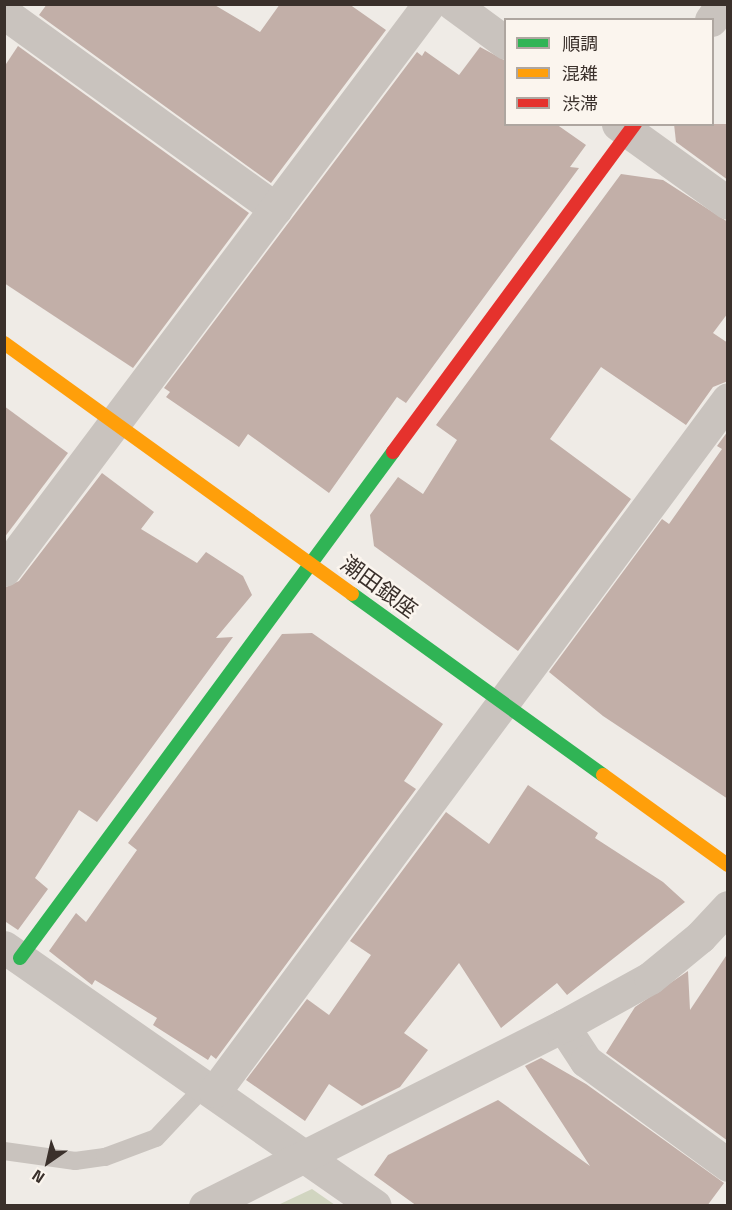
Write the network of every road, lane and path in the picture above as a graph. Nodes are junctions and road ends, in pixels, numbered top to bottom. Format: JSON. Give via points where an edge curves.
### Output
{"nodes":[{"id":1,"x":429,"y":4,"type":"edge"},
{"id":2,"x":453,"y":4,"type":"edge"},
{"id":3,"x":722,"y":4,"type":"edge"},
{"id":4,"x":4,"y":13,"type":"edge"},
{"id":5,"x":712,"y":18,"type":"edge"},
{"id":6,"x":504,"y":42,"type":"edge"},
{"id":7,"x":627,"y":127,"type":"edge"},
{"id":8,"x":728,"y":203,"type":"edge"},
{"id":9,"x":276,"y":209,"type":"junction"},
{"id":10,"x":4,"y":343,"type":"edge"},
{"id":11,"x":728,"y":399,"type":"edge"},
{"id":12,"x":113,"y":421,"type":"junction"},
{"id":13,"x":310,"y":563,"type":"junction"},
{"id":14,"x":4,"y":570,"type":"edge"},
{"id":15,"x":500,"y":702,"type":"junction"},
{"id":16,"x":728,"y":865,"type":"edge"},
{"id":17,"x":728,"y":907,"type":"edge"},
{"id":18,"x":12,"y":952,"type":"edge"},
{"id":19,"x":563,"y":1026,"type":"junction"},
{"id":20,"x":211,"y":1088,"type":"junction"},
{"id":21,"x":4,"y":1151,"type":"edge"},
{"id":22,"x":306,"y":1156,"type":"junction"},
{"id":23,"x":728,"y":1165,"type":"edge"},
{"id":24,"x":205,"y":1206,"type":"edge"},
{"id":25,"x":375,"y":1206,"type":"edge"}],
"edges":[{"from":1,"to":9,"type":"street"},
{"from":2,"to":6,"type":"street"},
{"from":3,"to":5,"type":"street"},
{"from":4,"to":9,"type":"street"},
{"from":7,"to":8,"type":"street"},
{"from":7,"to":13,"type":"street"},
{"from":9,"to":12,"type":"street"},
{"from":10,"to":12,"type":"street","name":"潮田銀座"},
{"from":11,"to":15,"type":"street"},
{"from":12,"to":13,"type":"street","name":"潮田銀座"},
{"from":12,"to":14,"type":"street"},
{"from":13,"to":15,"type":"street","name":"潮田銀座"},
{"from":13,"to":18,"type":"street"},
{"from":15,"to":16,"type":"street","name":"潮田銀座"},
{"from":15,"to":20,"type":"street"},
{"from":17,"to":19,"type":"street","via":[[700,938],[650,978]]},
{"from":18,"to":20,"type":"street"},
{"from":19,"to":22,"type":"street"},
{"from":19,"to":23,"type":"street","via":[[586,1061]]},
{"from":20,"to":21,"type":"lane","via":[[156,1138],[105,1157],[75,1161]]},
{"from":20,"to":22,"type":"street"},
{"from":22,"to":24,"type":"street"},
{"from":22,"to":25,"type":"street"}]}
